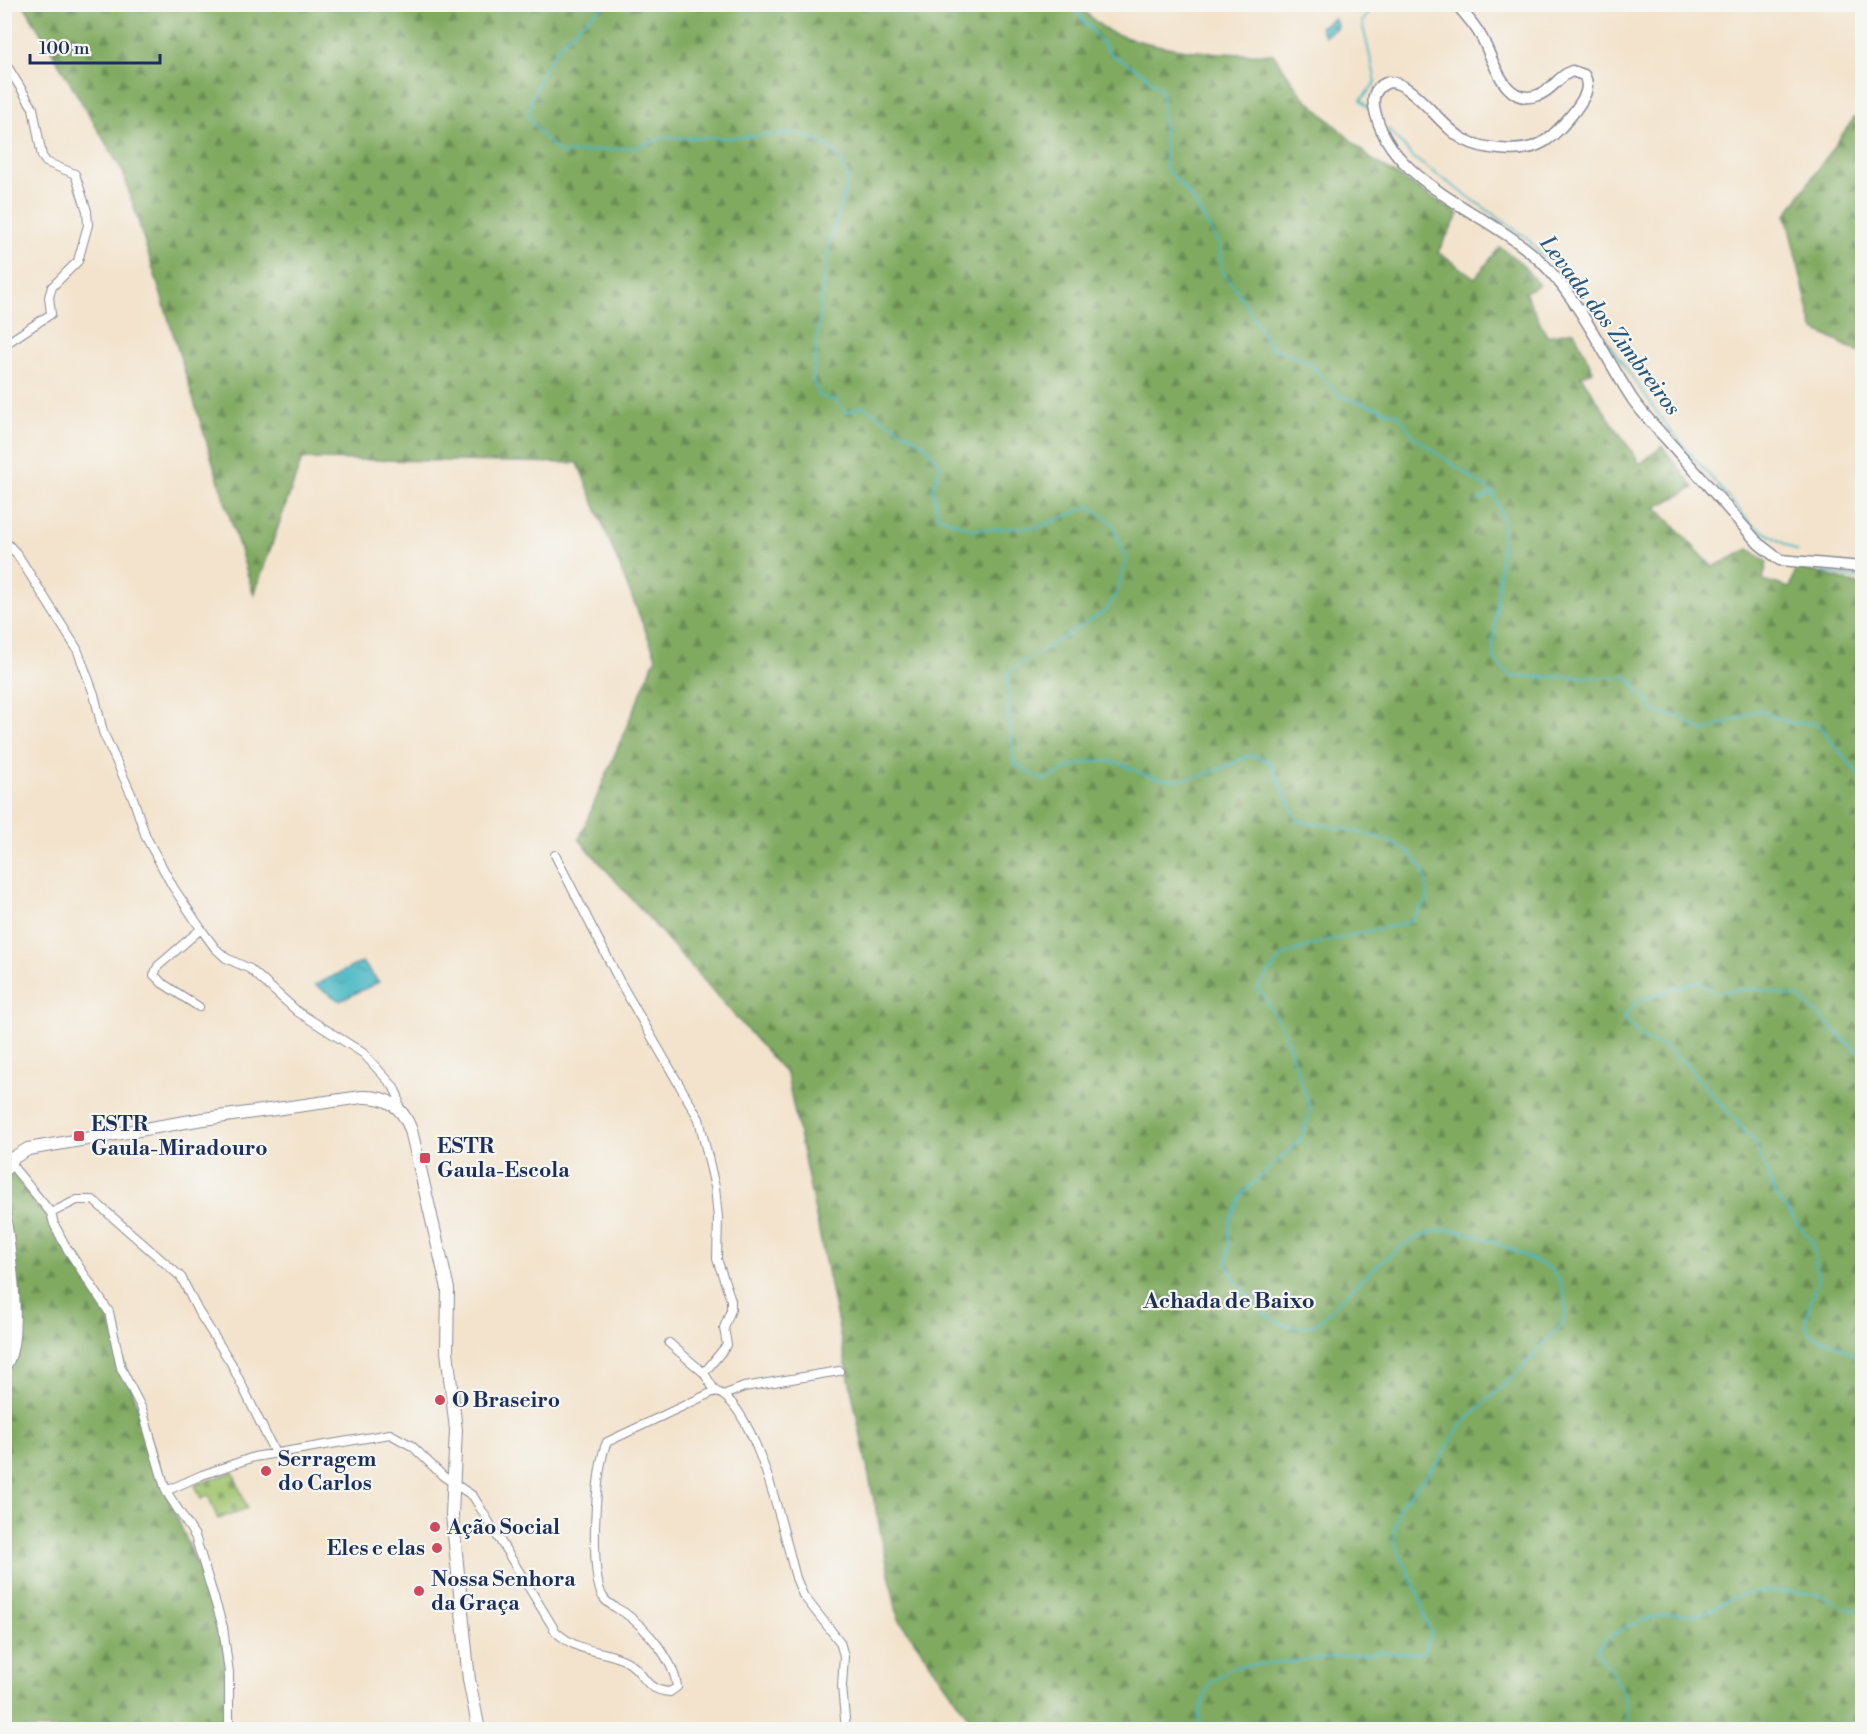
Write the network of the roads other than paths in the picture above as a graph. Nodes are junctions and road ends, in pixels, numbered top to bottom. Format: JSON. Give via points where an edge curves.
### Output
{"nodes":[{"id":1,"x":1456,"y":4,"type":"edge"},
{"id":2,"x":4,"y":61,"type":"edge"},
{"id":3,"x":4,"y":345,"type":"edge"},
{"id":4,"x":4,"y":540,"type":"edge"},
{"id":5,"x":1863,"y":567,"type":"edge"},
{"id":6,"x":555,"y":855,"type":"dead end"},
{"id":7,"x":201,"y":929,"type":"junction"},
{"id":8,"x":199,"y":1007,"type":"dead end"},
{"id":9,"x":399,"y":1108,"type":"junction"},
{"id":10,"x":6,"y":1163,"type":"edge"},
{"id":11,"x":4,"y":1212,"type":"edge"},
{"id":12,"x":51,"y":1214,"type":"junction"},
{"id":13,"x":669,"y":1343,"type":"dead end"},
{"id":14,"x":4,"y":1366,"type":"edge"},
{"id":15,"x":839,"y":1371,"type":"dead end"},
{"id":16,"x":704,"y":1373,"type":"junction"},
{"id":17,"x":715,"y":1391,"type":"junction"},
{"id":18,"x":726,"y":1394,"type":"junction"},
{"id":19,"x":275,"y":1453,"type":"junction"},
{"id":20,"x":452,"y":1482,"type":"junction"},
{"id":21,"x":166,"y":1491,"type":"junction"},
{"id":22,"x":229,"y":1730,"type":"edge"},
{"id":23,"x":479,"y":1730,"type":"edge"},
{"id":24,"x":846,"y":1730,"type":"edge"}],
"edges":[{"from":1,"to":5,"type":"street","via":[[1475,26],[1510,89],[1538,96],[1572,71],[1584,75],[1586,80],[1583,100],[1545,142],[1529,149],[1500,149],[1464,140],[1404,86],[1389,82],[1377,89],[1373,98],[1375,114],[1388,144],[1411,170],[1548,268],[1634,401],[1759,544],[1780,560]]},
{"from":2,"to":3,"type":"street","via":[[33,108],[42,156],[46,162],[75,174],[87,212],[86,241],[78,261],[52,287],[51,314]]},
{"from":4,"to":7,"type":"street","via":[[17,554],[77,649],[99,720],[146,837]]},
{"from":6,"to":16,"type":"street","via":[[620,982],[699,1119],[715,1187],[717,1259],[731,1300],[725,1324],[727,1345]]},
{"from":7,"to":8,"type":"street","via":[[158,966],[154,975]]},
{"from":7,"to":9,"type":"street","via":[[226,958],[250,969],[298,1012],[363,1053],[393,1086]]},
{"from":9,"to":10,"type":"main road","via":[[373,1096],[312,1104],[28,1149]]},
{"from":9,"to":20,"type":"main road","via":[[411,1130],[448,1288],[447,1351],[456,1430]]},
{"from":10,"to":12,"type":"street"},
{"from":11,"to":14,"type":"main road","via":[[14,1316],[13,1345]]},
{"from":12,"to":19,"type":"street","via":[[77,1200],[93,1200],[175,1270],[231,1363]]},
{"from":12,"to":21,"type":"street","via":[[66,1247],[109,1312],[121,1368],[142,1409]]},
{"from":13,"to":16,"type":"street"},
{"from":15,"to":18,"type":"street","via":[[744,1387]]},
{"from":16,"to":17,"type":"street"},
{"from":17,"to":18,"type":"street"},
{"from":17,"to":20,"type":"street","via":[[608,1442],[599,1467],[596,1517],[601,1594],[653,1641],[676,1678],[677,1687],[670,1692],[648,1686],[634,1666],[623,1660],[570,1644],[556,1632],[474,1496]]},
{"from":18,"to":24,"type":"street","via":[[737,1408],[766,1471],[803,1595],[840,1642],[844,1656]]},
{"from":19,"to":20,"type":"street","via":[[390,1434],[412,1446]]},
{"from":19,"to":21,"type":"street","via":[[237,1462]]},
{"from":20,"to":23,"type":"main road","via":[[469,1680]]},
{"from":21,"to":22,"type":"street","via":[[195,1536],[223,1627],[229,1673]]}]}
